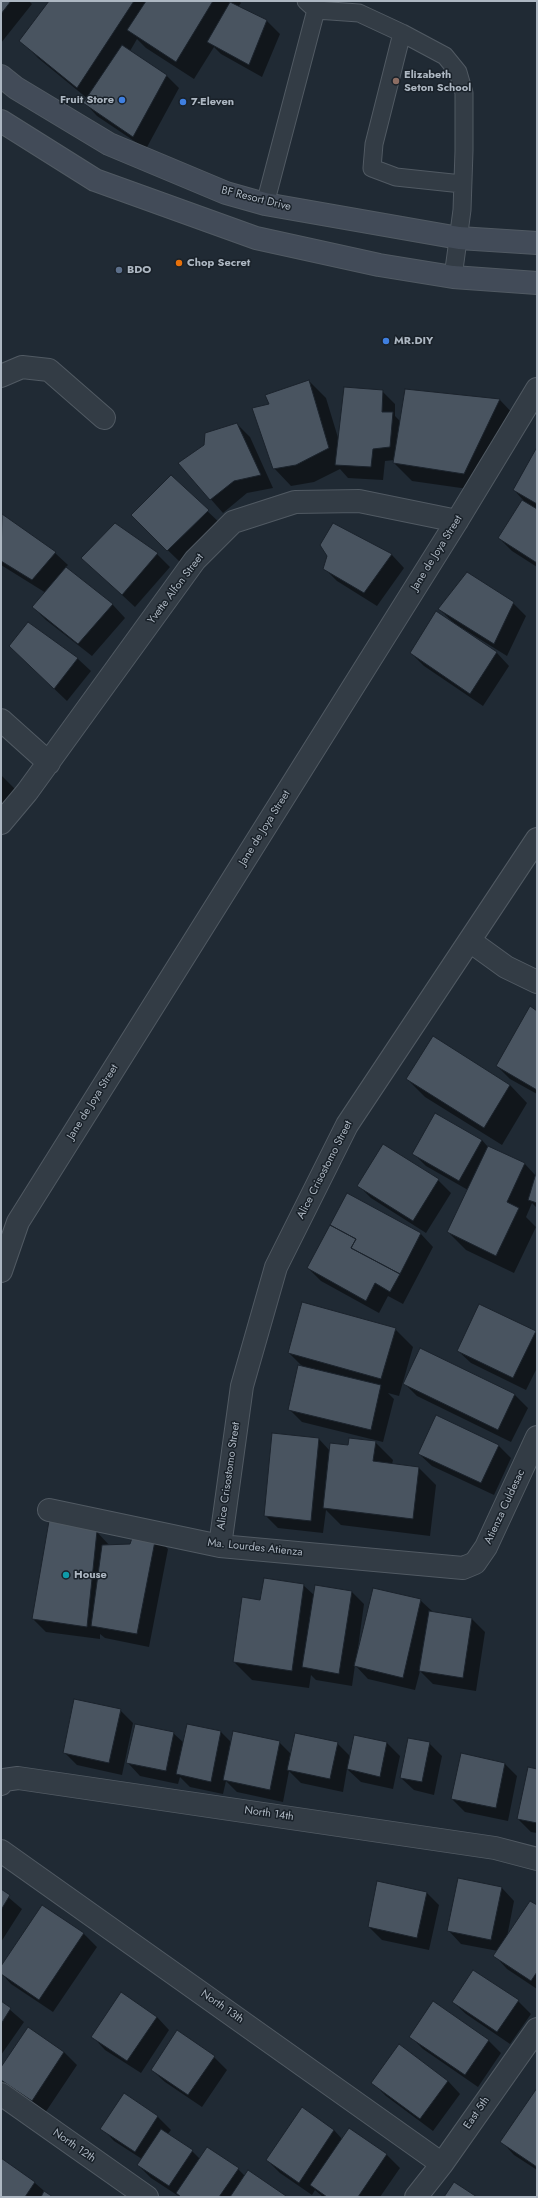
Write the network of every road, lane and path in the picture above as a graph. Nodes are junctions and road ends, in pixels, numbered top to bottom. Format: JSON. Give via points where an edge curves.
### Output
{"nodes":[{"id":1,"x":311,"y":6,"type":"edge"},
{"id":2,"x":402,"y":33,"type":"junction"},
{"id":3,"x":1,"y":76,"type":"edge"},
{"id":4,"x":1,"y":121,"type":"edge"},
{"id":5,"x":462,"y":184,"type":"junction"},
{"id":6,"x":266,"y":204,"type":"junction"},
{"id":7,"x":459,"y":238,"type":"junction"},
{"id":8,"x":537,"y":243,"type":"edge"},
{"id":9,"x":452,"y":277,"type":"junction"},
{"id":10,"x":537,"y":283,"type":"edge"},
{"id":11,"x":1,"y":376,"type":"edge"},
{"id":12,"x":537,"y":389,"type":"edge"},
{"id":13,"x":104,"y":418,"type":"dead end"},
{"id":14,"x":457,"y":521,"type":"junction"},
{"id":15,"x":1,"y":720,"type":"edge"},
{"id":16,"x":49,"y":762,"type":"junction"},
{"id":17,"x":1,"y":823,"type":"edge"},
{"id":18,"x":537,"y":838,"type":"edge"},
{"id":19,"x":470,"y":941,"type":"junction"},
{"id":20,"x":537,"y":982,"type":"edge"},
{"id":21,"x":9,"y":1217,"type":"edge"},
{"id":22,"x":1,"y":1271,"type":"edge"},
{"id":23,"x":537,"y":1437,"type":"edge"},
{"id":24,"x":49,"y":1510,"type":"dead end"},
{"id":25,"x":220,"y":1546,"type":"junction"},
{"id":26,"x":463,"y":1568,"type":"joint"},
{"id":27,"x":1,"y":1784,"type":"edge"},
{"id":28,"x":1,"y":1850,"type":"edge"},
{"id":29,"x":537,"y":1859,"type":"edge"},
{"id":30,"x":537,"y":2028,"type":"edge"},
{"id":31,"x":1,"y":2094,"type":"edge"},
{"id":32,"x":442,"y":2164,"type":"junction"},
{"id":33,"x":147,"y":2197,"type":"edge"},
{"id":34,"x":416,"y":2197,"type":"edge"}],
"edges":[{"from":1,"to":2,"type":"lane","via":[[359,13]]},
{"from":1,"to":6,"type":"lane"},
{"from":2,"to":5,"type":"lane","via":[[446,56],[458,72],[464,93]]},
{"from":2,"to":5,"type":"lane","via":[[374,144],[372,168],[396,177]]},
{"from":3,"to":6,"type":"main road","name":"BF Resort Drive","via":[[16,88],[109,144],[226,192]]},
{"from":4,"to":9,"type":"main road","via":[[95,180],[256,238],[379,265]]},
{"from":5,"to":7,"type":"lane"},
{"from":6,"to":7,"type":"main road","name":"BF Resort Drive"},
{"from":7,"to":8,"type":"main road","name":"BF Resort Drive"},
{"from":7,"to":9,"type":"lane"},
{"from":9,"to":10,"type":"main road"},
{"from":11,"to":13,"type":"street","via":[[22,367],[49,370]]},
{"from":12,"to":14,"type":"street","name":"Jane de Joya Street"},
{"from":14,"to":16,"type":"street","name":"Yvette Alfon Street","via":[[359,501],[295,502],[233,522],[195,560]]},
{"from":14,"to":21,"type":"street","name":"Jane de Joya Street"},
{"from":15,"to":16,"type":"street"},
{"from":16,"to":17,"type":"street","name":"Yvette Alfon Street"},
{"from":18,"to":19,"type":"street","name":"Alice Crisostomo Street"},
{"from":19,"to":20,"type":"street","via":[[506,966]]},
{"from":19,"to":25,"type":"street","name":"Alice Crisostomo Street","via":[[347,1125],[276,1267],[242,1386]]},
{"from":21,"to":22,"type":"street","name":"Jane de Joya Street"},
{"from":23,"to":26,"type":"street","name":"Atienza Culdesac","via":[[486,1547],[475,1563]]},
{"from":24,"to":25,"type":"street","name":"Ma. Lourdes Atienza"},
{"from":25,"to":26,"type":"street","name":"Ma. Lourdes Atienza"},
{"from":27,"to":29,"type":"street","name":"North 14th","via":[[4,1780],[18,1778],[494,1848]]},
{"from":28,"to":32,"type":"street","name":"North 13th"},
{"from":30,"to":32,"type":"street","name":"East 5th"},
{"from":31,"to":33,"type":"street","name":"North 12th"},
{"from":32,"to":34,"type":"street","name":"East 5th"}]}
